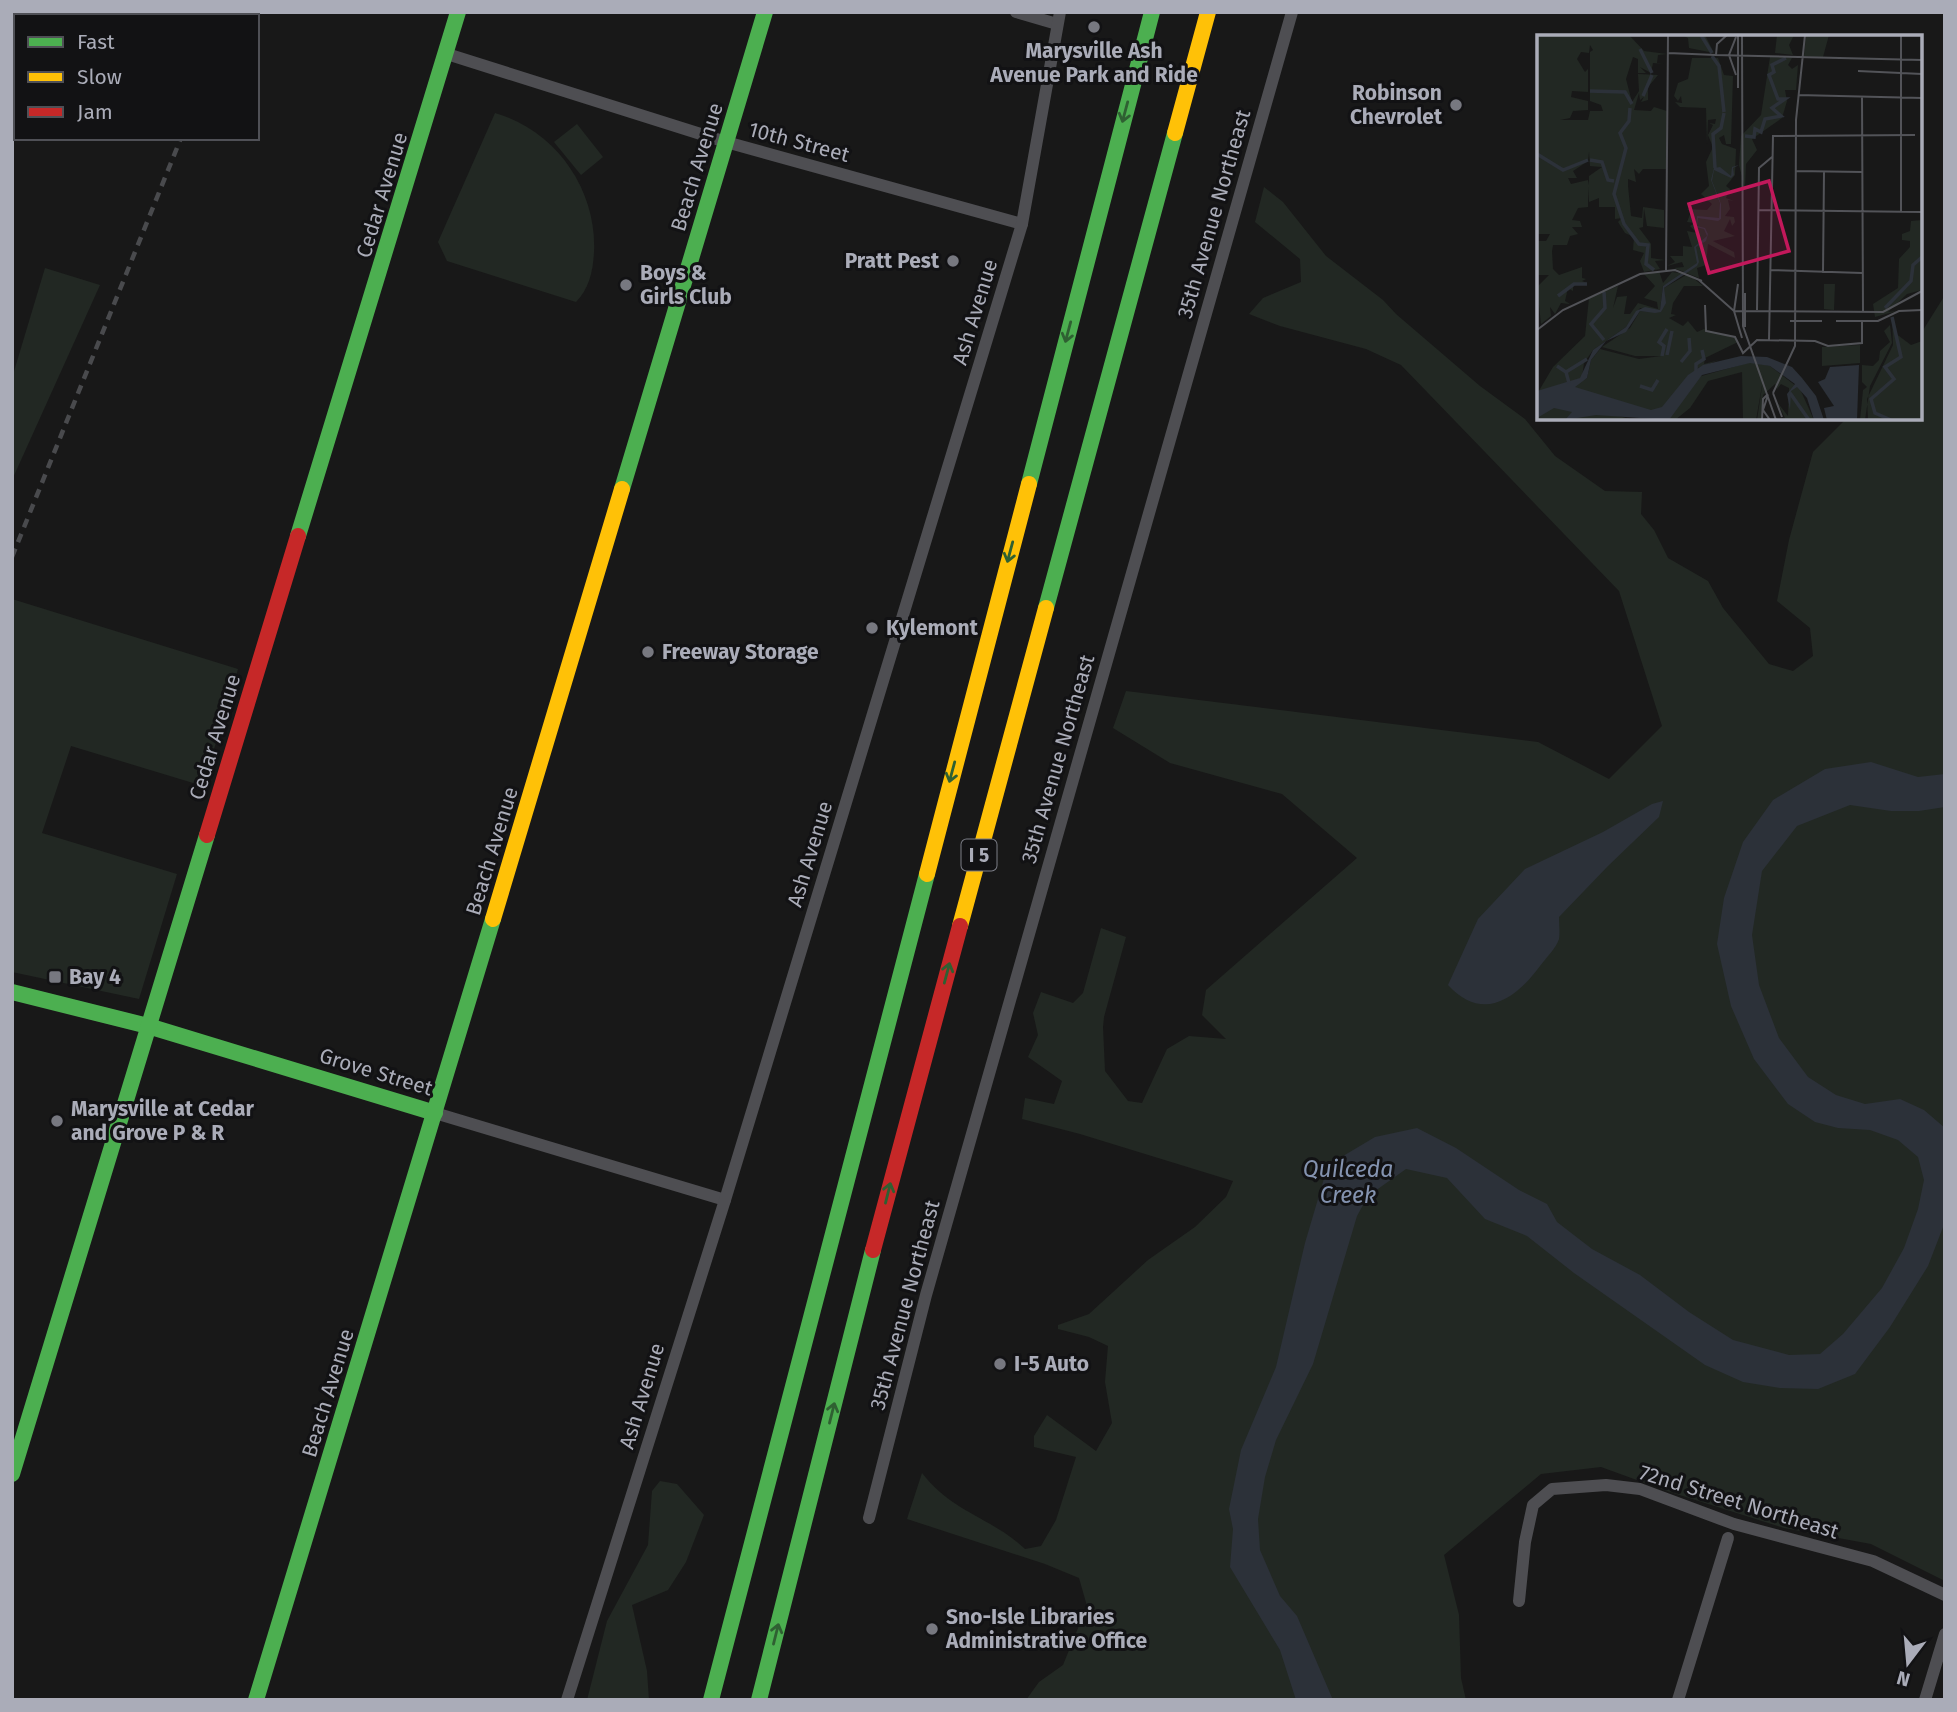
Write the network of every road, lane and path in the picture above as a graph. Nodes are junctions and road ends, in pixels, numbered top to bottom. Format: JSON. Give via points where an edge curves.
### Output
{"nodes":[{"id":1,"x":458,"y":12,"type":"edge"},
{"id":2,"x":765,"y":12,"type":"edge"},
{"id":3,"x":1016,"y":12,"type":"edge"},
{"id":4,"x":1208,"y":12,"type":"edge"},
{"id":5,"x":1292,"y":12,"type":"edge"},
{"id":6,"x":1150,"y":16,"type":"edge"},
{"id":7,"x":1058,"y":18,"type":"edge"},
{"id":8,"x":447,"y":54,"type":"junction"},
{"id":9,"x":726,"y":142,"type":"junction"},
{"id":10,"x":1022,"y":224,"type":"junction"},
{"id":11,"x":12,"y":992,"type":"edge"},
{"id":12,"x":148,"y":1026,"type":"junction"},
{"id":13,"x":436,"y":1113,"type":"junction"},
{"id":14,"x":724,"y":1200,"type":"junction"},
{"id":15,"x":12,"y":1474,"type":"edge"},
{"id":16,"x":869,"y":1518,"type":"dead end"},
{"id":17,"x":1728,"y":1538,"type":"dead end"},
{"id":18,"x":1945,"y":1595,"type":"edge"},
{"id":19,"x":1519,"y":1601,"type":"dead end"},
{"id":20,"x":1945,"y":1634,"type":"edge"},
{"id":21,"x":256,"y":1700,"type":"edge"},
{"id":22,"x":567,"y":1700,"type":"edge"},
{"id":23,"x":711,"y":1700,"type":"edge"},
{"id":24,"x":759,"y":1700,"type":"edge"},
{"id":25,"x":1678,"y":1700,"type":"edge"},
{"id":26,"x":1925,"y":1700,"type":"edge"}],
"edges":[{"from":1,"to":8,"type":"main road","name":"Cedar Avenue"},
{"from":2,"to":9,"type":"main road","name":"Beach Avenue"},
{"from":3,"to":7,"type":"street"},
{"from":24,"to":4,"type":"main road","number":"I 5","one_way":true,"via":[[891,1180]]},
{"from":5,"to":16,"type":"street","name":"35th Avenue Northeast","via":[[930,1282]]},
{"from":6,"to":23,"type":"main road","number":"I 5","one_way":true},
{"from":7,"to":10,"type":"street","name":"Ash Avenue"},
{"from":8,"to":9,"type":"street","name":"10th Street"},
{"from":8,"to":12,"type":"main road","name":"Cedar Avenue"},
{"from":9,"to":10,"type":"street","name":"10th Street"},
{"from":9,"to":13,"type":"main road","name":"Beach Avenue"},
{"from":10,"to":14,"type":"street","name":"Ash Avenue"},
{"from":11,"to":12,"type":"main road","name":"Grove Street"},
{"from":12,"to":13,"type":"main road","name":"Grove Street"},
{"from":12,"to":15,"type":"main road","name":"Cedar Avenue"},
{"from":13,"to":14,"type":"street","name":"Grove Street"},
{"from":13,"to":21,"type":"main road","name":"Beach Avenue"},
{"from":14,"to":22,"type":"street","name":"Ash Avenue"},
{"from":17,"to":25,"type":"street"},
{"from":18,"to":19,"type":"street","name":"72nd Street Northeast","via":[[1873,1561],[1734,1524],[1640,1489],[1606,1485],[1552,1489],[1533,1505]]},
{"from":20,"to":26,"type":"street"}]}
